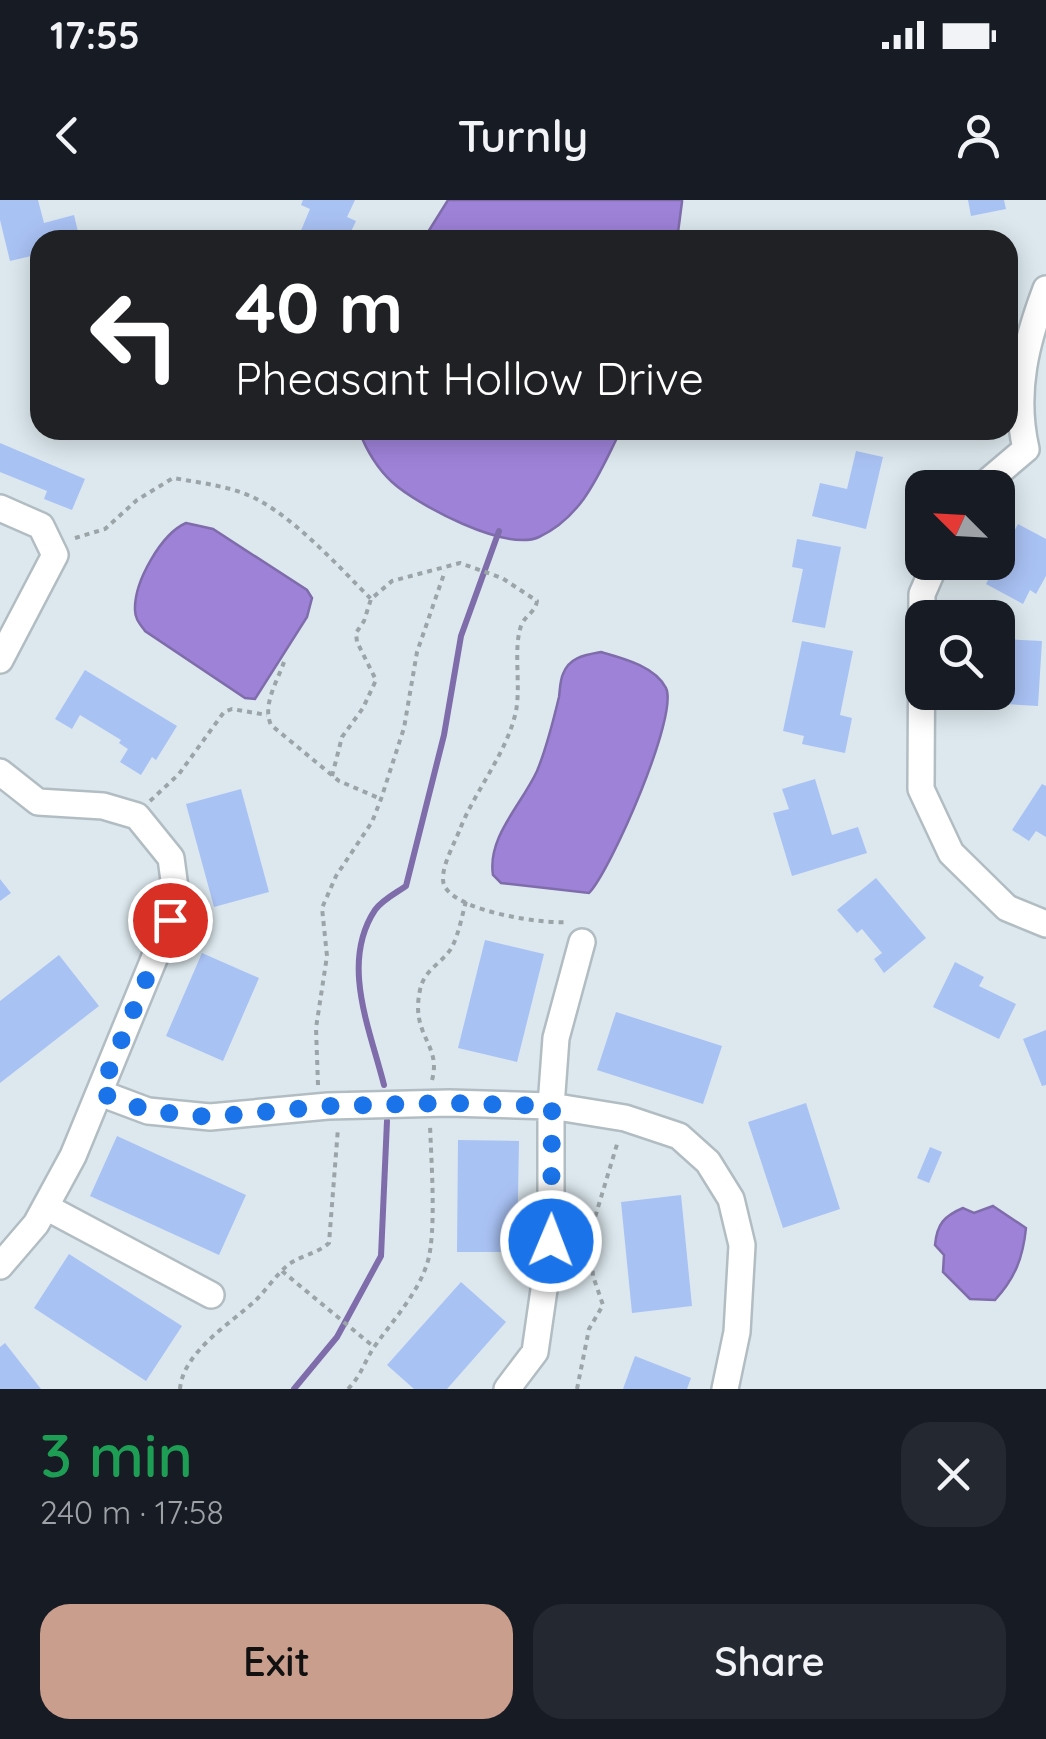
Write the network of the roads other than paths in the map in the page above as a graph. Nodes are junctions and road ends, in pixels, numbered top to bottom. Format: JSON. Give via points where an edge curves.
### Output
{"nodes":[{"id":1,"x":1046,"y":289,"type":"edge"},
{"id":2,"x":1031,"y":444,"type":"edge"},
{"id":3,"x":1001,"y":470,"type":"edge"},
{"id":4,"x":0,"y":508,"type":"edge"},
{"id":5,"x":928,"y":580,"type":"edge"},
{"id":6,"x":0,"y":660,"type":"edge"},
{"id":7,"x":0,"y":772,"type":"edge"},
{"id":8,"x":1046,"y":924,"type":"edge"},
{"id":9,"x":582,"y":942,"type":"road end"},
{"id":10,"x":100,"y":1093,"type":"junction"},
{"id":11,"x":552,"y":1106,"type":"junction"},
{"id":12,"x":46,"y":1208,"type":"junction"},
{"id":13,"x":0,"y":1266,"type":"edge"},
{"id":14,"x":211,"y":1295,"type":"dead end"},
{"id":15,"x":507,"y":1389,"type":"edge"},
{"id":16,"x":725,"y":1389,"type":"edge"}],
"edges":[{"from":1,"to":2,"type":"street","via":[[1020,377]]},
{"from":2,"to":3,"type":"street"},
{"from":4,"to":6,"type":"street","via":[[41,526],[51,547]]},
{"from":5,"to":8,"type":"street","via":[[922,594],[921,789],[951,853],[1007,908]]},
{"from":7,"to":10,"type":"street","via":[[38,802],[103,806],[137,816],[171,858],[170,920]]},
{"from":9,"to":11,"type":"street","via":[[556,1038]]},
{"from":10,"to":11,"type":"street","via":[[148,1111],[210,1117],[328,1106]]},
{"from":10,"to":12,"type":"street"},
{"from":11,"to":15,"type":"street","via":[[551,1241],[534,1352]]},
{"from":11,"to":16,"type":"street","via":[[625,1118],[679,1136],[708,1162],[732,1199],[742,1246],[737,1332]]},
{"from":12,"to":13,"type":"street"},
{"from":12,"to":14,"type":"street"}]}
